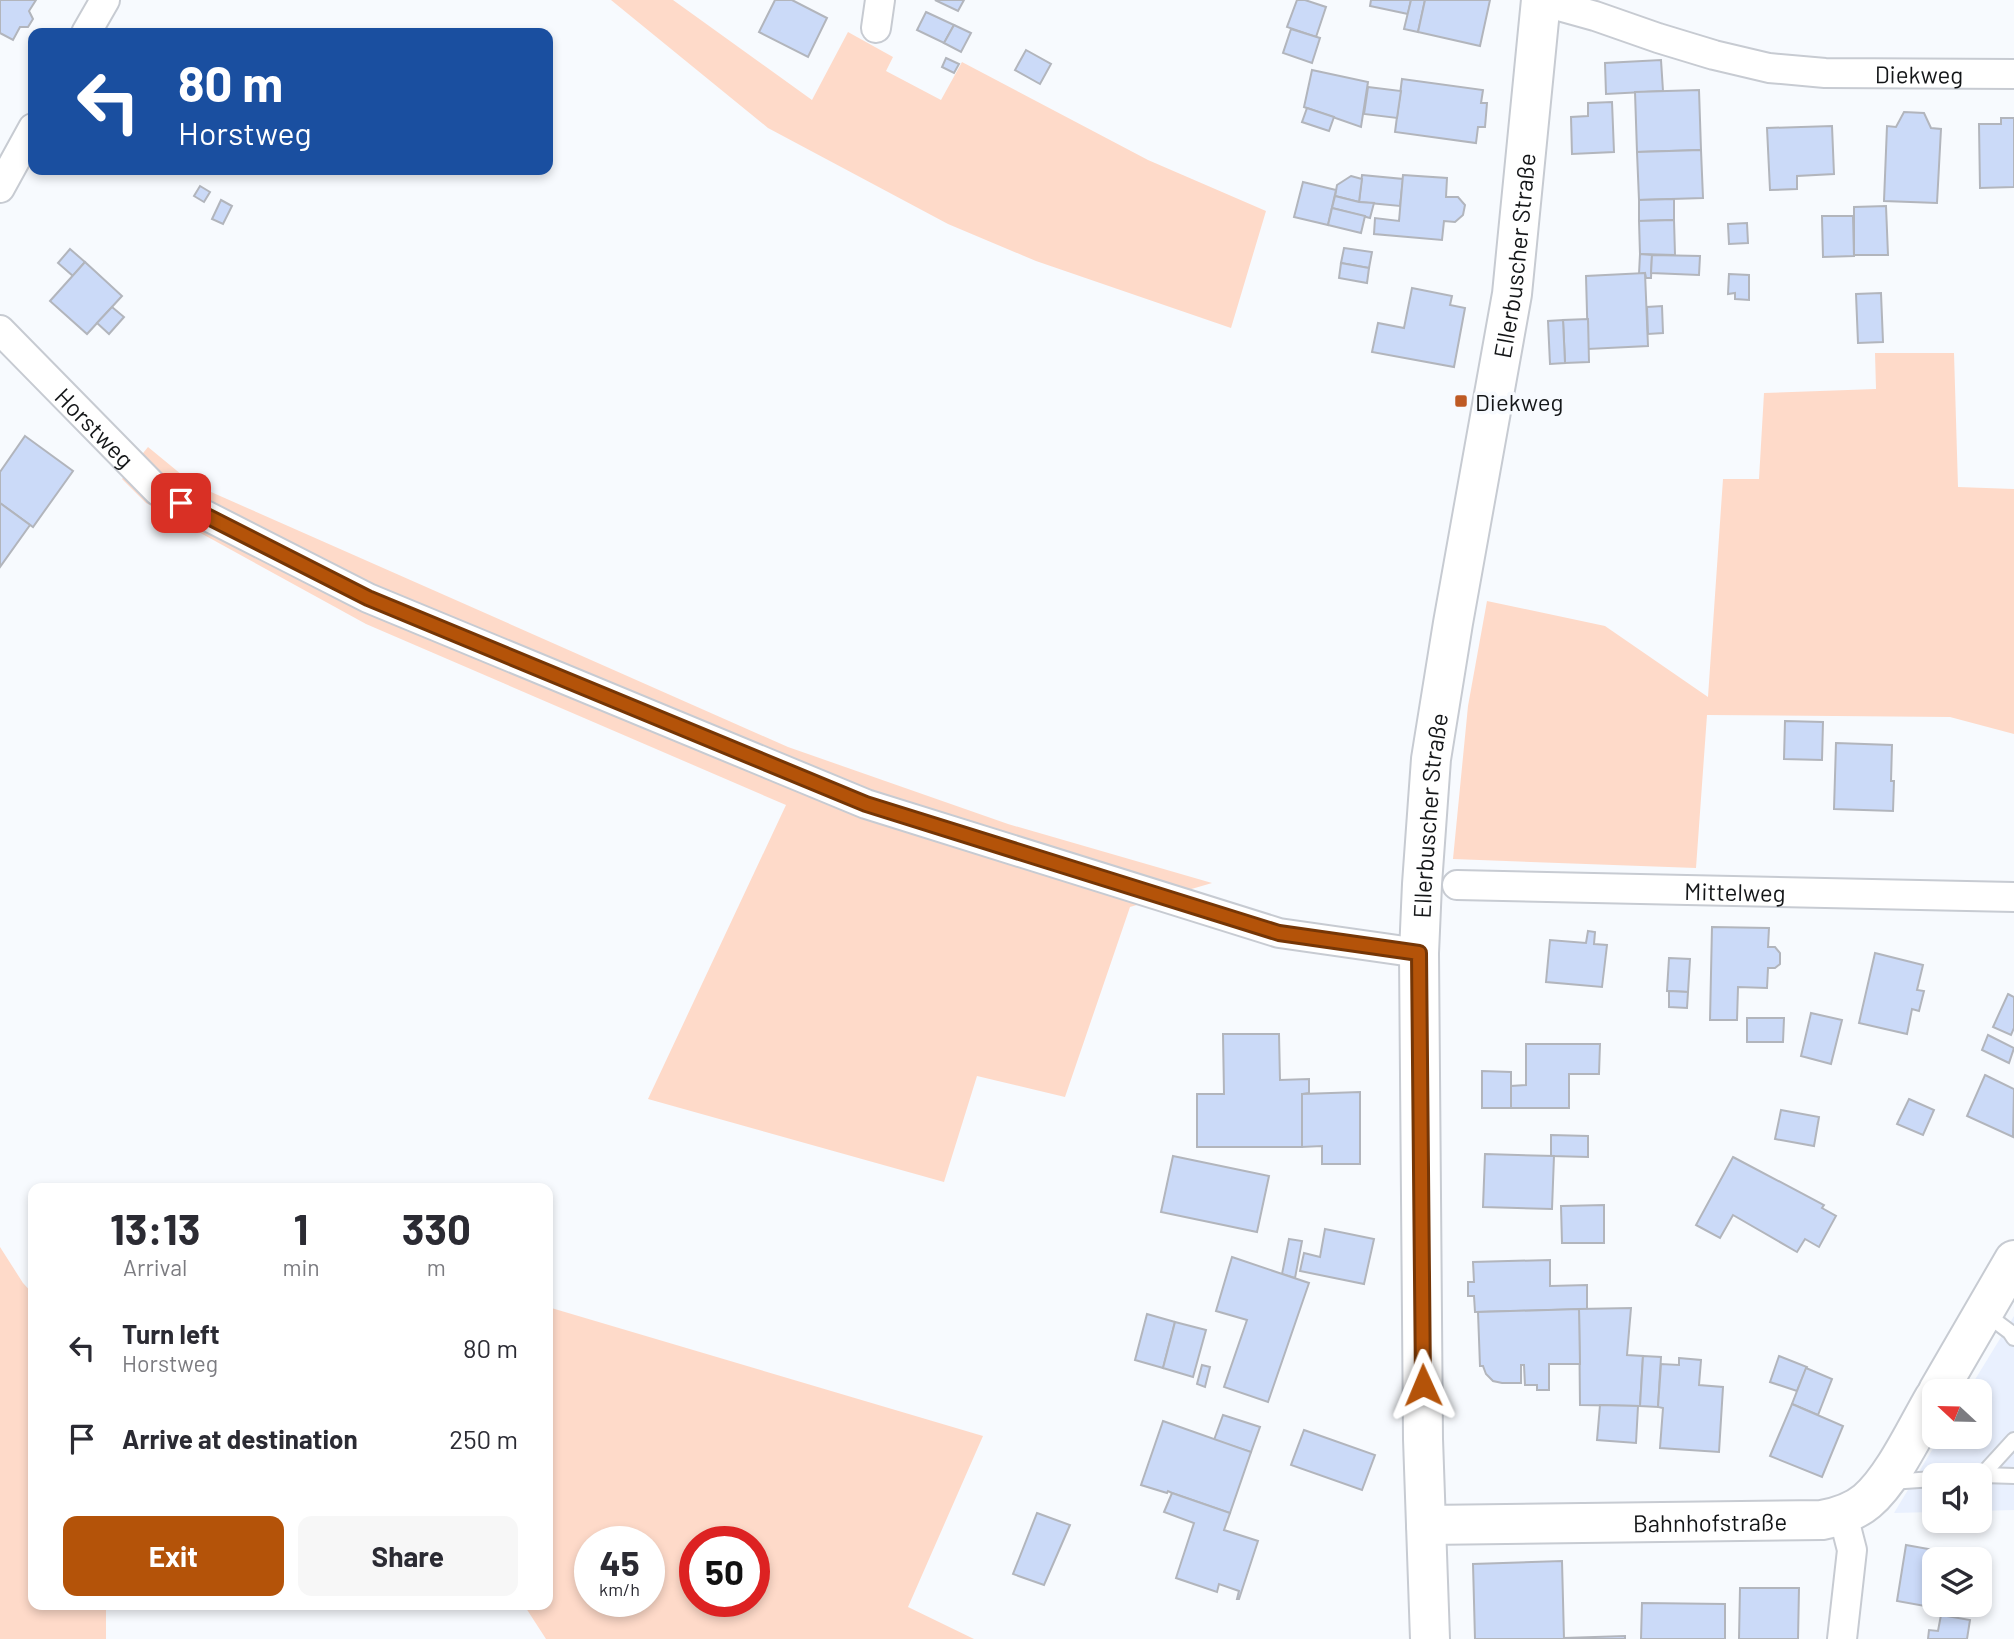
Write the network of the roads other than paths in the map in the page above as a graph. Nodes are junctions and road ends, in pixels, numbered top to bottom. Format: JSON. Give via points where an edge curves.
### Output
{"nodes":[{"id":1,"x":105,"y":0,"type":"edge"},
{"id":2,"x":880,"y":0,"type":"edge"},
{"id":3,"x":1541,"y":0,"type":"edge"},
{"id":4,"x":89,"y":28,"type":"edge"},
{"id":5,"x":876,"y":28,"type":"dead end"},
{"id":6,"x":2014,"y":74,"type":"edge"},
{"id":7,"x":28,"y":137,"type":"edge"},
{"id":8,"x":0,"y":188,"type":"edge"},
{"id":9,"x":0,"y":330,"type":"edge"},
{"id":10,"x":1457,"y":885,"type":"dead end"},
{"id":11,"x":2014,"y":897,"type":"edge"},
{"id":12,"x":1419,"y":953,"type":"junction"},
{"id":13,"x":2014,"y":1260,"type":"edge"},
{"id":14,"x":1984,"y":1312,"type":"junction"},
{"id":15,"x":2014,"y":1338,"type":"edge"},
{"id":16,"x":1945,"y":1379,"type":"edge"},
{"id":17,"x":1922,"y":1419,"type":"edge"},
{"id":18,"x":2014,"y":1440,"type":"edge"},
{"id":19,"x":1992,"y":1463,"type":"edge"},
{"id":20,"x":1992,"y":1475,"type":"edge"},
{"id":21,"x":2014,"y":1476,"type":"edge"},
{"id":22,"x":1922,"y":1480,"type":"edge"},
{"id":23,"x":1885,"y":1482,"type":"junction"},
{"id":24,"x":1843,"y":1515,"type":"junction"},
{"id":25,"x":1426,"y":1525,"type":"junction"},
{"id":26,"x":1430,"y":1639,"type":"edge"},
{"id":27,"x":1842,"y":1639,"type":"edge"}],
"edges":[{"from":1,"to":4,"type":"street"},
{"from":2,"to":5,"type":"street"},
{"from":3,"to":6,"type":"street","name":"Diekweg","via":[[1769,68],[1825,73]]},
{"from":3,"to":12,"type":"main road","name":"Ellerbuscher Straße","via":[[1512,294],[1431,759]]},
{"from":7,"to":8,"type":"street"},
{"from":9,"to":12,"type":"street","name":"Horstweg","via":[[158,491],[368,598],[866,804],[1279,933]]},
{"from":10,"to":11,"type":"street","name":"Mittelweg"},
{"from":12,"to":25,"type":"main road","name":"Ellerbuscher Straße"},
{"from":13,"to":14,"type":"main road"},
{"from":14,"to":15,"type":"lane"},
{"from":14,"to":16,"type":"main road"},
{"from":17,"to":23,"type":"main road","name":"Bahnhofstraße"},
{"from":18,"to":19,"type":"lane"},
{"from":20,"to":21,"type":"lane"},
{"from":22,"to":23,"type":"lane"},
{"from":23,"to":24,"type":"main road","name":"Bahnhofstraße","via":[[1866,1502]]},
{"from":24,"to":25,"type":"main road","name":"Bahnhofstraße","via":[[1822,1520]]},
{"from":24,"to":27,"type":"street","via":[[1852,1550]]},
{"from":25,"to":26,"type":"main road","name":"Ellerbuscher Straße"}]}
